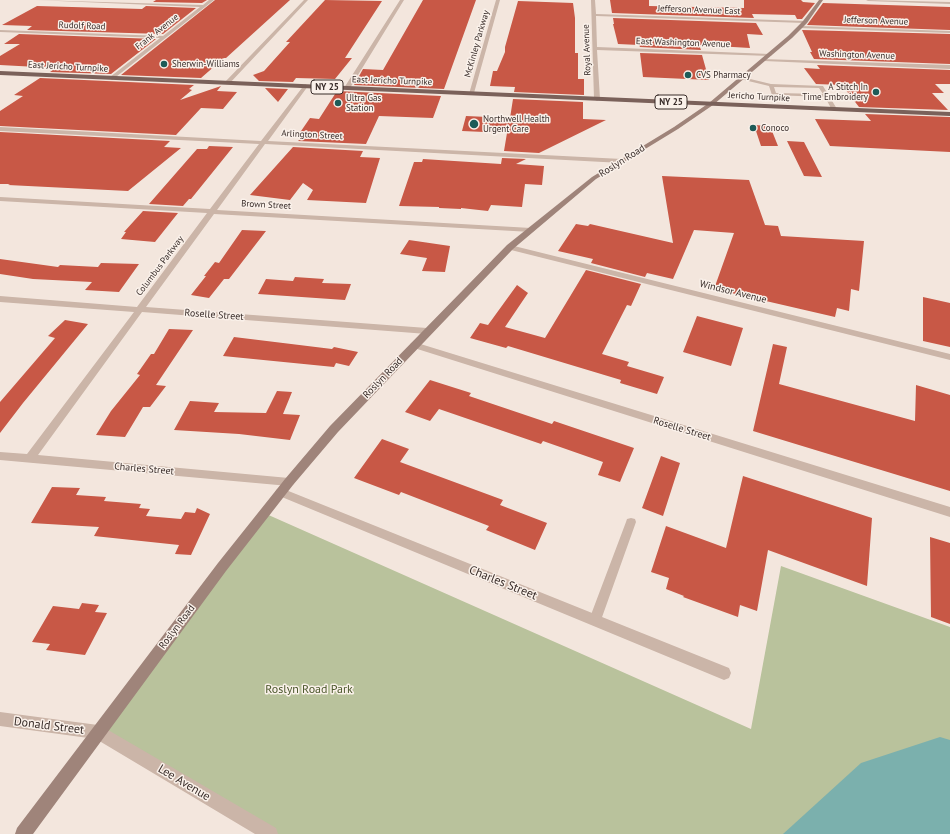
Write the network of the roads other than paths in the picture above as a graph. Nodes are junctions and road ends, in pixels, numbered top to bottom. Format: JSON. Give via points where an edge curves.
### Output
{"nodes":[{"id":1,"x":37,"y":0,"type":"edge"},
{"id":2,"x":212,"y":0,"type":"edge"},
{"id":3,"x":306,"y":0,"type":"edge"},
{"id":4,"x":402,"y":0,"type":"edge"},
{"id":5,"x":498,"y":0,"type":"edge"},
{"id":6,"x":593,"y":0,"type":"edge"},
{"id":7,"x":820,"y":0,"type":"edge"},
{"id":8,"x":868,"y":0,"type":"edge"},
{"id":9,"x":930,"y":1,"type":"edge"},
{"id":10,"x":950,"y":3,"type":"edge"},
{"id":11,"x":204,"y":6,"type":"junction"},
{"id":12,"x":594,"y":14,"type":"junction"},
{"id":13,"x":804,"y":22,"type":"junction"},
{"id":14,"x":801,"y":27,"type":"junction"},
{"id":15,"x":0,"y":31,"type":"edge"},
{"id":16,"x":950,"y":32,"type":"edge"},
{"id":17,"x":164,"y":37,"type":"junction"},
{"id":18,"x":595,"y":48,"type":"junction"},
{"id":19,"x":770,"y":55,"type":"junction"},
{"id":20,"x":764,"y":60,"type":"junction"},
{"id":21,"x":950,"y":67,"type":"edge"},
{"id":22,"x":0,"y":73,"type":"edge"},
{"id":23,"x":112,"y":78,"type":"junction"},
{"id":24,"x":742,"y":78,"type":"junction"},
{"id":25,"x":227,"y":83,"type":"junction"},
{"id":26,"x":771,"y":85,"type":"junction"},
{"id":27,"x":306,"y":86,"type":"junction"},
{"id":28,"x":347,"y":88,"type":"junction"},
{"id":29,"x":471,"y":93,"type":"junction"},
{"id":30,"x":826,"y":96,"type":"junction"},
{"id":31,"x":597,"y":99,"type":"junction"},
{"id":32,"x":711,"y":104,"type":"junction"},
{"id":33,"x":834,"y":109,"type":"junction"},
{"id":34,"x":950,"y":114,"type":"edge"},
{"id":35,"x":0,"y":129,"type":"edge"},
{"id":36,"x":264,"y":142,"type":"junction"},
{"id":37,"x":622,"y":161,"type":"junction"},
{"id":38,"x":0,"y":199,"type":"edge"},
{"id":39,"x":213,"y":211,"type":"junction"},
{"id":40,"x":531,"y":230,"type":"junction"},
{"id":41,"x":510,"y":247,"type":"junction"},
{"id":42,"x":0,"y":299,"type":"edge"},
{"id":43,"x":140,"y":309,"type":"junction"},
{"id":44,"x":427,"y":331,"type":"junction"},
{"id":45,"x":414,"y":346,"type":"junction"},
{"id":46,"x":950,"y":357,"type":"edge"},
{"id":47,"x":0,"y":456,"type":"edge"},
{"id":48,"x":30,"y":458,"type":"junction"},
{"id":49,"x":289,"y":482,"type":"junction"},
{"id":50,"x":281,"y":492,"type":"junction"},
{"id":51,"x":950,"y":512,"type":"edge"},
{"id":52,"x":631,"y":522,"type":"dead end"},
{"id":53,"x":595,"y":620,"type":"junction"},
{"id":54,"x":724,"y":673,"type":"dead end"},
{"id":55,"x":0,"y":719,"type":"edge"},
{"id":56,"x":98,"y":732,"type":"junction"},
{"id":57,"x":23,"y":834,"type":"edge"},
{"id":58,"x":270,"y":834,"type":"edge"}],
"edges":[{"from":1,"to":11,"type":"street"},
{"from":2,"to":11,"type":"street","name":"Frank Avenue"},
{"from":3,"to":25,"type":"street"},
{"from":4,"to":28,"type":"street"},
{"from":5,"to":29,"type":"street","name":"McKinley Parkway"},
{"from":6,"to":12,"type":"street","name":"Royal Avenue"},
{"from":7,"to":13,"type":"main road","name":"Roslyn Road"},
{"from":8,"to":9,"type":"street"},
{"from":9,"to":10,"type":"street"},
{"from":11,"to":17,"type":"street","name":"Frank Avenue"},
{"from":12,"to":13,"type":"street","name":"Jefferson Avenue East"},
{"from":12,"to":18,"type":"street","name":"Royal Avenue"},
{"from":13,"to":14,"type":"main road","name":"Roslyn Road"},
{"from":14,"to":16,"type":"street","name":"Jefferson Avenue"},
{"from":14,"to":19,"type":"main road","name":"Roslyn Road"},
{"from":15,"to":17,"type":"street","name":"Rudolf Road"},
{"from":17,"to":23,"type":"street","name":"Frank Avenue"},
{"from":18,"to":19,"type":"street","name":"East Washington Avenue"},
{"from":18,"to":31,"type":"street","name":"Royal Avenue"},
{"from":19,"to":20,"type":"main road","name":"Roslyn Road"},
{"from":20,"to":21,"type":"street","name":"Washington Avenue"},
{"from":20,"to":24,"type":"main road","name":"Roslyn Road"},
{"from":22,"to":23,"type":"main road","name":"East Jericho Turnpike","number":"NY 25"},
{"from":23,"to":25,"type":"main road","name":"East Jericho Turnpike","number":"NY 25"},
{"from":24,"to":26,"type":"lane"},
{"from":24,"to":32,"type":"main road","name":"Roslyn Road"},
{"from":25,"to":27,"type":"main road","name":"East Jericho Turnpike","number":"NY 25"},
{"from":26,"to":30,"type":"lane","via":[[821,87]]},
{"from":26,"to":30,"type":"lane","via":[[774,94]]},
{"from":27,"to":28,"type":"main road","name":"East Jericho Turnpike","number":"NY 25"},
{"from":27,"to":36,"type":"street","name":"Columbus Parkway"},
{"from":28,"to":29,"type":"main road","name":"East Jericho Turnpike","number":"NY 25"},
{"from":29,"to":31,"type":"main road","name":"East Jericho Turnpike","number":"NY 25"},
{"from":30,"to":33,"type":"lane"},
{"from":31,"to":32,"type":"main road","name":"East Jericho Turnpike","number":"NY 25"},
{"from":32,"to":33,"type":"main road","name":"Jericho Turnpike","number":"NY 25"},
{"from":32,"to":37,"type":"main road","name":"Roslyn Road"},
{"from":33,"to":34,"type":"main road","name":"Jericho Turnpike","number":"NY 25"},
{"from":35,"to":36,"type":"street","name":"Arlington Street"},
{"from":36,"to":37,"type":"street","name":"Arlington Street"},
{"from":36,"to":39,"type":"street","name":"Columbus Parkway"},
{"from":37,"to":40,"type":"main road","name":"Roslyn Road","via":[[586,184]]},
{"from":38,"to":39,"type":"street","name":"Brown Street"},
{"from":39,"to":40,"type":"street","name":"Brown Street"},
{"from":39,"to":43,"type":"street","name":"Columbus Parkway"},
{"from":40,"to":41,"type":"main road","name":"Roslyn Road"},
{"from":41,"to":44,"type":"main road","name":"Roslyn Road"},
{"from":41,"to":46,"type":"street","name":"Windsor Avenue"},
{"from":42,"to":43,"type":"street","name":"Roselle Street"},
{"from":43,"to":44,"type":"street","name":"Roselle Street"},
{"from":43,"to":48,"type":"street","name":"Columbus Parkway"},
{"from":44,"to":45,"type":"main road","name":"Roslyn Road"},
{"from":45,"to":49,"type":"main road","name":"Roslyn Road","via":[[330,433]]},
{"from":45,"to":51,"type":"street","name":"Roselle Street"},
{"from":47,"to":48,"type":"street","name":"Charles Street"},
{"from":48,"to":49,"type":"street","name":"Charles Street"},
{"from":49,"to":50,"type":"main road","name":"Roslyn Road"},
{"from":50,"to":53,"type":"street","name":"Charles Street"},
{"from":50,"to":56,"type":"main road","name":"Roslyn Road"},
{"from":52,"to":53,"type":"lane"},
{"from":53,"to":54,"type":"street","name":"Charles Street"},
{"from":55,"to":56,"type":"street","name":"Donald Street"},
{"from":56,"to":57,"type":"main road","name":"Roslyn Road"},
{"from":56,"to":58,"type":"street","name":"Lee Avenue"}]}
